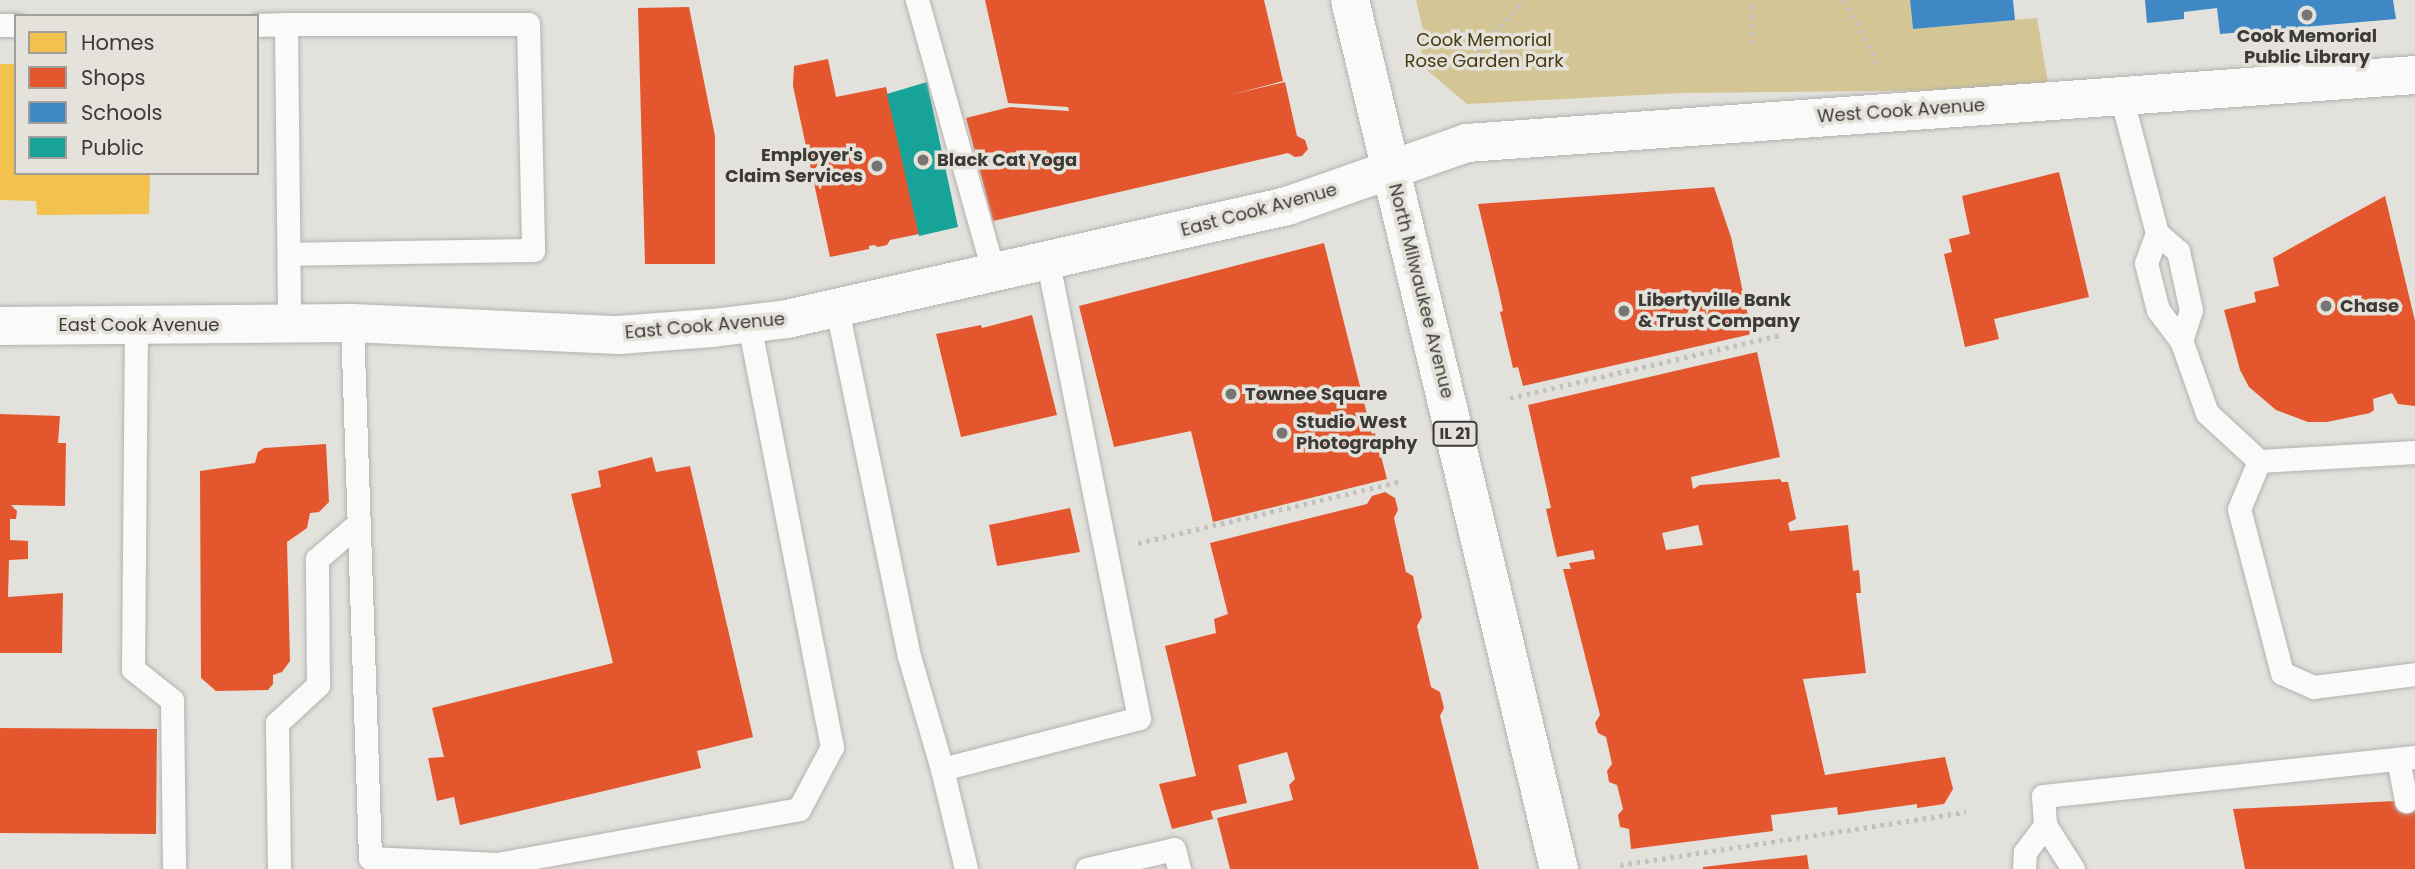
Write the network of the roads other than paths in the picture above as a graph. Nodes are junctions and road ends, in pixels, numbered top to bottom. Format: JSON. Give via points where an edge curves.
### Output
{"nodes":[{"id":1,"x":918,"y":0,"type":"edge"},
{"id":2,"x":1350,"y":0,"type":"edge"},
{"id":3,"x":259,"y":24,"type":"edge"},
{"id":4,"x":286,"y":24,"type":"junction"},
{"id":5,"x":2415,"y":75,"type":"edge"},
{"id":6,"x":2121,"y":96,"type":"junction"},
{"id":7,"x":1391,"y":170,"type":"junction"},
{"id":8,"x":2157,"y":233,"type":"junction"},
{"id":9,"x":289,"y":254,"type":"junction"},
{"id":10,"x":1048,"y":261,"type":"junction"},
{"id":11,"x":994,"y":274,"type":"junction"},
{"id":12,"x":836,"y":309,"type":"junction"},
{"id":13,"x":352,"y":323,"type":"junction"},
{"id":14,"x":289,"y":324,"type":"junction"},
{"id":15,"x":749,"y":324,"type":"junction"},
{"id":16,"x":136,"y":325,"type":"junction"},
{"id":17,"x":0,"y":326,"type":"edge"},
{"id":18,"x":2180,"y":340,"type":"junction"},
{"id":19,"x":2415,"y":452,"type":"edge"},
{"id":20,"x":2259,"y":461,"type":"junction"},
{"id":21,"x":359,"y":523,"type":"junction"},
{"id":22,"x":2415,"y":674,"type":"edge"},
{"id":23,"x":2406,"y":758,"type":"edge"},
{"id":24,"x":942,"y":769,"type":"junction"},
{"id":25,"x":2406,"y":801,"type":"dead end"},
{"id":26,"x":2045,"y":825,"type":"junction"},
{"id":27,"x":174,"y":869,"type":"edge"},
{"id":28,"x":279,"y":869,"type":"edge"},
{"id":29,"x":966,"y":869,"type":"edge"},
{"id":30,"x":1087,"y":869,"type":"edge"},
{"id":31,"x":1180,"y":869,"type":"edge"},
{"id":32,"x":1559,"y":869,"type":"edge"},
{"id":33,"x":2024,"y":869,"type":"edge"},
{"id":34,"x":2073,"y":869,"type":"edge"}],
"edges":[{"from":1,"to":11,"type":"lane"},
{"from":2,"to":7,"type":"street","name":"North Milwaukee Avenue","number":"IL 21"},
{"from":3,"to":4,"type":"lane"},
{"from":4,"to":9,"type":"lane"},
{"from":4,"to":9,"type":"lane","via":[[528,24],[533,250]]},
{"from":5,"to":6,"type":"street","name":"West Cook Avenue"},
{"from":6,"to":7,"type":"street","name":"West Cook Avenue","via":[[1467,143]]},
{"from":6,"to":8,"type":"lane"},
{"from":7,"to":10,"type":"street","name":"East Cook Avenue","via":[[1287,206]]},
{"from":7,"to":32,"type":"street","name":"North Milwaukee Avenue","number":"IL 21"},
{"from":8,"to":18,"type":"lane","via":[[2146,263],[2158,310]]},
{"from":8,"to":18,"type":"lane","via":[[2178,251],[2191,310]]},
{"from":9,"to":14,"type":"lane"},
{"from":10,"to":11,"type":"street","name":"East Cook Avenue"},
{"from":10,"to":24,"type":"lane","via":[[1139,718]]},
{"from":11,"to":12,"type":"street","name":"East Cook Avenue"},
{"from":12,"to":15,"type":"street","name":"East Cook Avenue"},
{"from":12,"to":24,"type":"lane","via":[[909,656]]},
{"from":13,"to":14,"type":"street","name":"East Cook Avenue"},
{"from":13,"to":15,"type":"street","name":"East Cook Avenue","via":[[619,335]]},
{"from":13,"to":21,"type":"lane"},
{"from":14,"to":16,"type":"street","name":"East Cook Avenue"},
{"from":15,"to":21,"type":"lane","via":[[832,747],[799,809],[497,864],[370,858]]},
{"from":16,"to":17,"type":"street","name":"East Cook Avenue"},
{"from":16,"to":27,"type":"lane","via":[[133,669],[172,700]]},
{"from":18,"to":20,"type":"lane","via":[[2207,413]]},
{"from":19,"to":20,"type":"lane"},
{"from":20,"to":22,"type":"lane","via":[[2239,509],[2282,673],[2314,687]]},
{"from":21,"to":28,"type":"lane","via":[[317,559],[318,685],[277,723]]},
{"from":23,"to":25,"type":"lane"},
{"from":23,"to":26,"type":"lane","via":[[2043,796]]},
{"from":24,"to":29,"type":"lane"},
{"from":26,"to":33,"type":"lane","via":[[2025,852]]},
{"from":26,"to":34,"type":"lane"},
{"from":30,"to":31,"type":"lane","via":[[1174,849]]}]}
